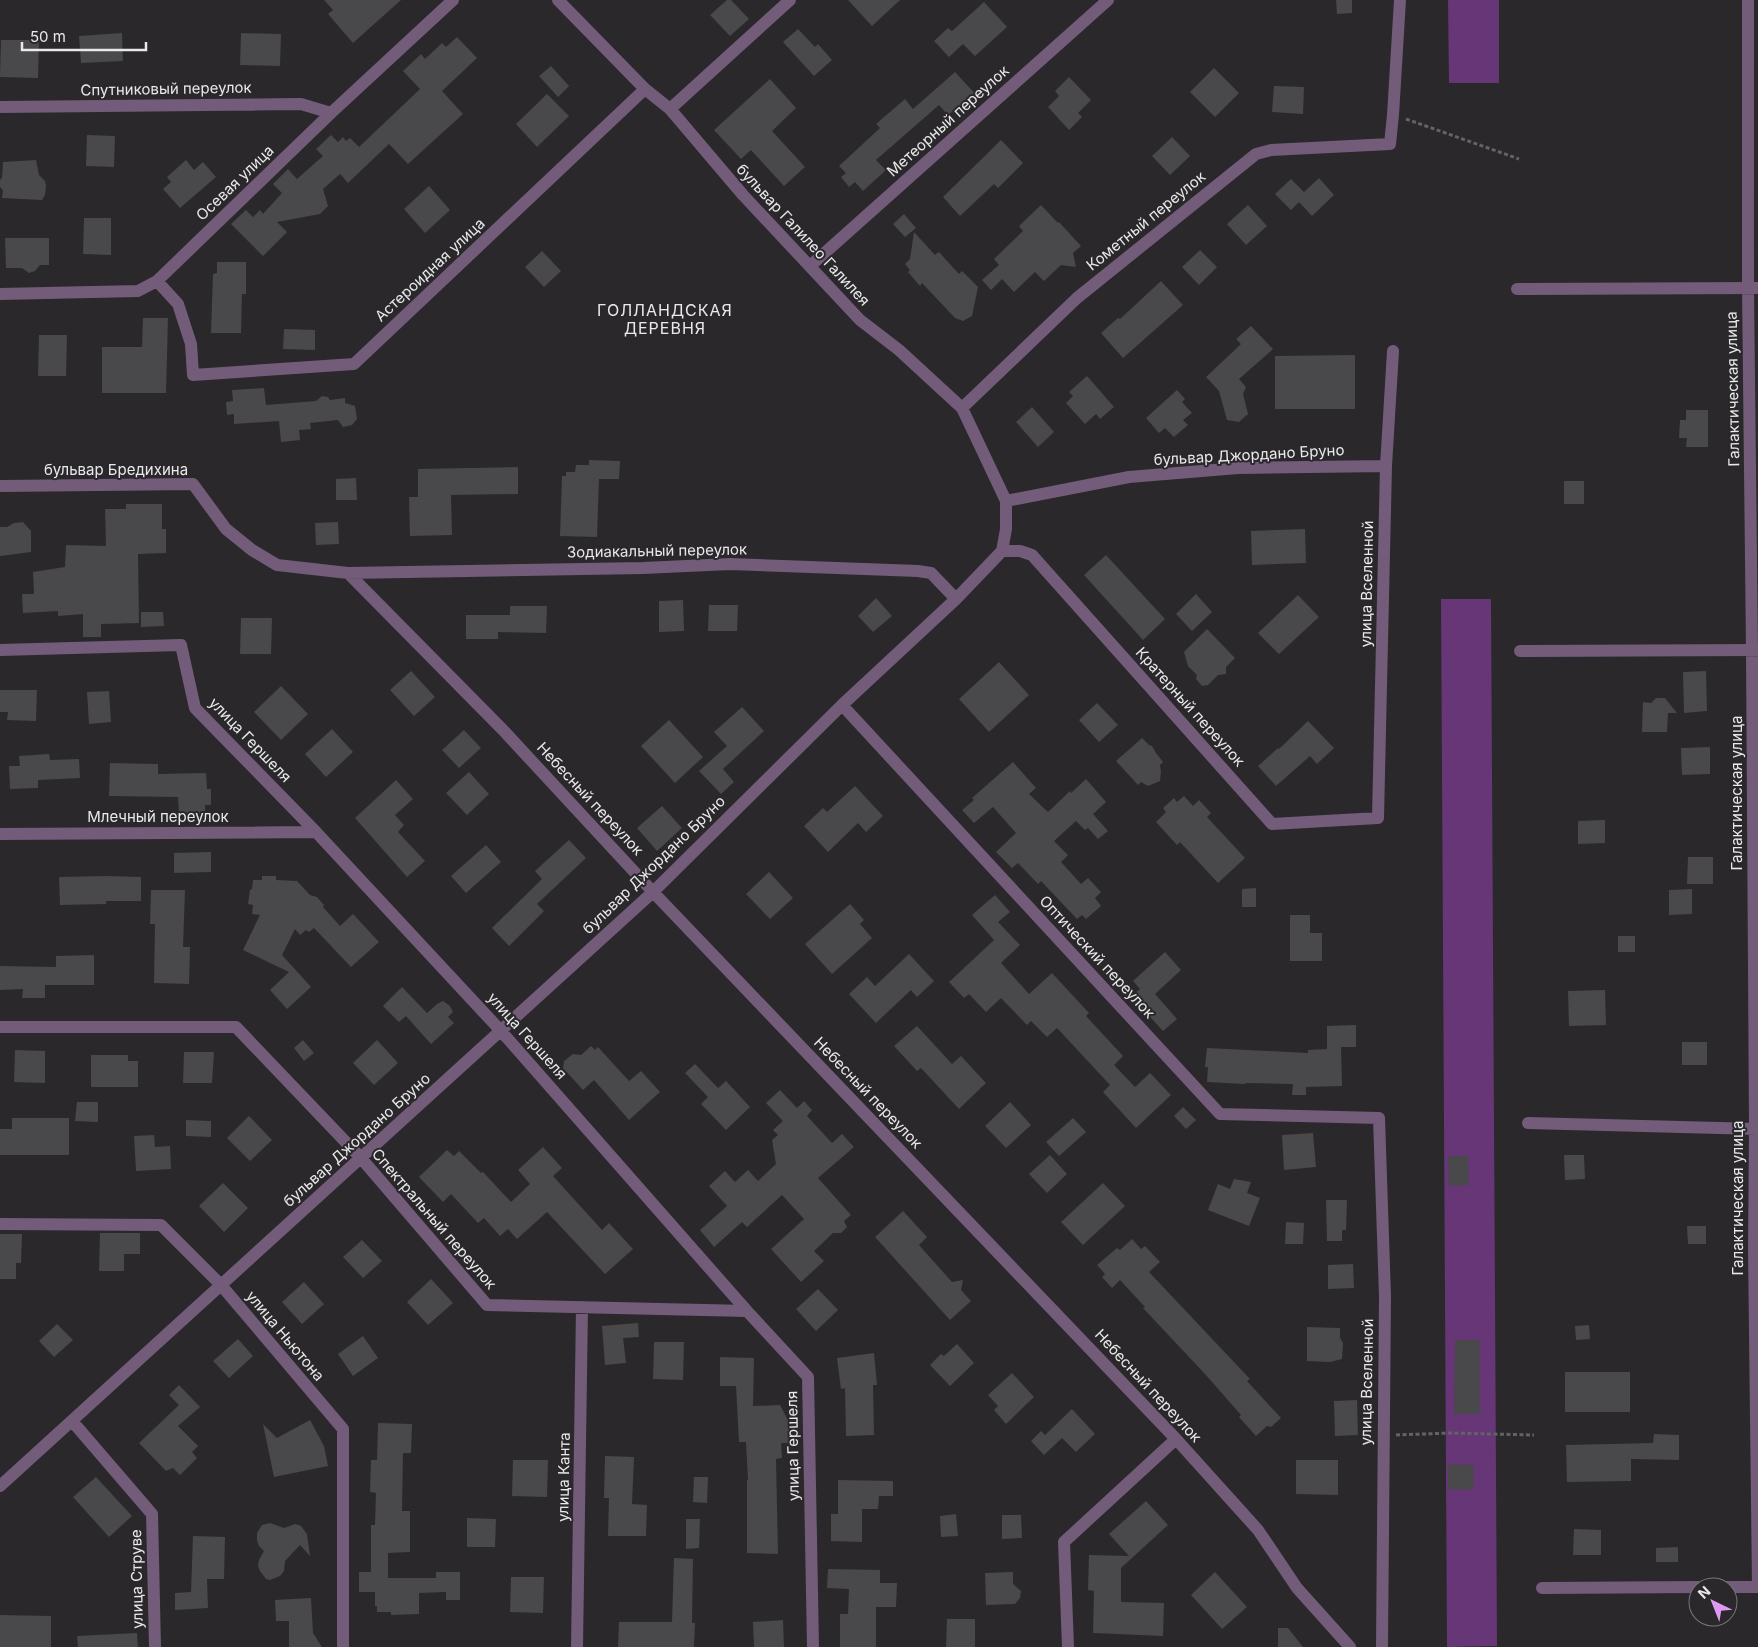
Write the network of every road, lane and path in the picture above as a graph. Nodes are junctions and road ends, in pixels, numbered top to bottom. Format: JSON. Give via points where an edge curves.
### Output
{"nodes":[{"id":1,"x":453,"y":0,"type":"edge"},
{"id":2,"x":558,"y":0,"type":"edge"},
{"id":3,"x":790,"y":0,"type":"edge"},
{"id":4,"x":1108,"y":0,"type":"edge"},
{"id":5,"x":1400,"y":0,"type":"edge"},
{"id":6,"x":1748,"y":0,"type":"edge"},
{"id":7,"x":645,"y":89,"type":"junction"},
{"id":8,"x":0,"y":107,"type":"edge"},
{"id":9,"x":670,"y":109,"type":"junction"},
{"id":10,"x":331,"y":113,"type":"junction"},
{"id":11,"x":1393,"y":114,"type":"junction"},
{"id":12,"x":1519,"y":159,"type":"dead end"},
{"id":13,"x":810,"y":266,"type":"junction"},
{"id":14,"x":157,"y":281,"type":"junction"},
{"id":15,"x":1753,"y":288,"type":"edge"},
{"id":16,"x":1517,"y":289,"type":"dead end"},
{"id":17,"x":0,"y":294,"type":"edge"},
{"id":18,"x":1393,"y":352,"type":"dead end"},
{"id":19,"x":962,"y":408,"type":"junction"},
{"id":20,"x":1386,"y":466,"type":"junction"},
{"id":21,"x":0,"y":486,"type":"edge"},
{"id":22,"x":1006,"y":501,"type":"junction"},
{"id":23,"x":1002,"y":551,"type":"junction"},
{"id":24,"x":348,"y":573,"type":"junction"},
{"id":25,"x":956,"y":599,"type":"junction"},
{"id":26,"x":0,"y":650,"type":"edge"},
{"id":27,"x":1755,"y":650,"type":"edge"},
{"id":28,"x":1520,"y":651,"type":"dead end"},
{"id":29,"x":842,"y":704,"type":"junction"},
{"id":30,"x":1378,"y":818,"type":"joint"},
{"id":31,"x":316,"y":832,"type":"junction"},
{"id":32,"x":0,"y":834,"type":"edge"},
{"id":33,"x":653,"y":892,"type":"junction"},
{"id":34,"x":0,"y":1027,"type":"edge"},
{"id":35,"x":501,"y":1031,"type":"junction"},
{"id":36,"x":1379,"y":1118,"type":"joint"},
{"id":37,"x":1528,"y":1123,"type":"dead end"},
{"id":38,"x":1756,"y":1129,"type":"edge"},
{"id":39,"x":360,"y":1158,"type":"junction"},
{"id":40,"x":0,"y":1224,"type":"edge"},
{"id":41,"x":221,"y":1285,"type":"junction"},
{"id":42,"x":582,"y":1307,"type":"junction"},
{"id":43,"x":747,"y":1311,"type":"junction"},
{"id":44,"x":72,"y":1421,"type":"junction"},
{"id":45,"x":1534,"y":1435,"type":"dead end"},
{"id":46,"x":1383,"y":1436,"type":"junction"},
{"id":47,"x":1176,"y":1439,"type":"junction"},
{"id":48,"x":0,"y":1486,"type":"edge"},
{"id":49,"x":1688,"y":1587,"type":"edge"},
{"id":50,"x":1738,"y":1587,"type":"edge"},
{"id":51,"x":1758,"y":1587,"type":"edge"},
{"id":52,"x":1542,"y":1588,"type":"dead end"},
{"id":53,"x":155,"y":1647,"type":"edge"},
{"id":54,"x":343,"y":1647,"type":"edge"},
{"id":55,"x":577,"y":1647,"type":"edge"},
{"id":56,"x":814,"y":1647,"type":"edge"},
{"id":57,"x":1068,"y":1647,"type":"edge"},
{"id":58,"x":1350,"y":1647,"type":"edge"},
{"id":59,"x":1382,"y":1647,"type":"edge"}],
"edges":[{"from":1,"to":10,"type":"street","name":"Осевая улица"},
{"from":2,"to":7,"type":"street","name":"бульвар Галилео Галилея"},
{"from":3,"to":9,"type":"street"},
{"from":4,"to":13,"type":"street","name":"Метеорный переулок"},
{"from":5,"to":11,"type":"street"},
{"from":6,"to":15,"type":"street","name":"Галактическая улица"},
{"from":7,"to":9,"type":"street","name":"бульвар Галилео Галилея"},
{"from":7,"to":14,"type":"street","name":"Астероидная улица","via":[[354,364],[193,375],[191,344],[178,304]]},
{"from":8,"to":10,"type":"street","name":"Спутниковый переулок","via":[[301,104]]},
{"from":9,"to":13,"type":"street","name":"бульвар Галилео Галилея","via":[[743,195]]},
{"from":10,"to":14,"type":"street","name":"Осевая улица"},
{"from":11,"to":12,"type":"path"},
{"from":11,"to":19,"type":"street","name":"Кометный переулок","via":[[1390,144],[1272,150],[1256,154],[1077,298]]},
{"from":13,"to":19,"type":"street","name":"бульвар Галилео Галилея","via":[[860,320],[899,350]]},
{"from":14,"to":17,"type":"street","name":"Осевая улица","via":[[138,291]]},
{"from":15,"to":16,"type":"street"},
{"from":15,"to":27,"type":"street","name":"Галактическая улица"},
{"from":18,"to":20,"type":"street","name":"улица Вселенной"},
{"from":19,"to":22,"type":"street","name":"бульвар Галилео Галилея"},
{"from":20,"to":22,"type":"street","name":"бульвар Джордано Бруно","via":[[1238,468],[1129,477]]},
{"from":20,"to":30,"type":"street","name":"улица Вселенной"},
{"from":21,"to":24,"type":"street","name":"бульвар Бредихина","via":[[193,484],[226,529],[277,566]]},
{"from":22,"to":23,"type":"street"},
{"from":23,"to":25,"type":"street","name":"бульвар Джордано Бруно"},
{"from":23,"to":30,"type":"street","name":"Кратерный переулок","via":[[1032,555],[1272,824]]},
{"from":24,"to":25,"type":"street","name":"Зодиакальный переулок","via":[[730,564],[918,571],[931,573]]},
{"from":24,"to":33,"type":"street","name":"Небесный переулок","via":[[504,730]]},
{"from":25,"to":29,"type":"street","name":"бульвар Джордано Бруно"},
{"from":26,"to":31,"type":"street","name":"улица Гершеля","via":[[181,646],[195,708]]},
{"from":27,"to":28,"type":"street"},
{"from":27,"to":38,"type":"street","name":"Галактическая улица"},
{"from":29,"to":33,"type":"street","name":"бульвар Джордано Бруно"},
{"from":29,"to":36,"type":"street","name":"Оптический переулок","via":[[1220,1114]]},
{"from":31,"to":32,"type":"street","name":"Млечный переулок"},
{"from":31,"to":35,"type":"street","name":"улица Гершеля"},
{"from":33,"to":35,"type":"street","name":"бульвар Джордано Бруно"},
{"from":33,"to":47,"type":"street","name":"Небесный переулок"},
{"from":34,"to":39,"type":"street","name":"Спектральный переулок","via":[[236,1027]]},
{"from":35,"to":39,"type":"street","name":"бульвар Джордано Бруно"},
{"from":35,"to":43,"type":"street","name":"улица Гершеля"},
{"from":36,"to":46,"type":"street","name":"улица Вселенной","via":[[1385,1296]]},
{"from":37,"to":38,"type":"street"},
{"from":38,"to":51,"type":"street","name":"Галактическая улица","via":[[1754,1249]]},
{"from":39,"to":41,"type":"street","name":"бульвар Джордано Бруно"},
{"from":39,"to":42,"type":"street","name":"Спектральный переулок","via":[[487,1305]]},
{"from":40,"to":41,"type":"street","name":"улица Ньютона","via":[[161,1225]]},
{"from":41,"to":44,"type":"street","name":"бульвар Джордано Бруно"},
{"from":41,"to":54,"type":"street","name":"улица Ньютона","via":[[343,1429]]},
{"from":42,"to":43,"type":"street","name":"Спектральный переулок"},
{"from":42,"to":55,"type":"street","name":"улица Канта"},
{"from":43,"to":56,"type":"street","name":"улица Гершеля","via":[[808,1376]]},
{"from":44,"to":48,"type":"street","name":"бульвар Джордано Бруно"},
{"from":44,"to":53,"type":"street","name":"улица Струве","via":[[152,1514]]},
{"from":45,"to":46,"type":"path","via":[[1450,1433]]},
{"from":46,"to":59,"type":"street","name":"улица Вселенной"},
{"from":47,"to":57,"type":"street","via":[[1064,1542]]},
{"from":47,"to":58,"type":"street","name":"Небесный переулок","via":[[1258,1530],[1297,1588]]},
{"from":49,"to":52,"type":"street"},
{"from":50,"to":51,"type":"street"}]}
